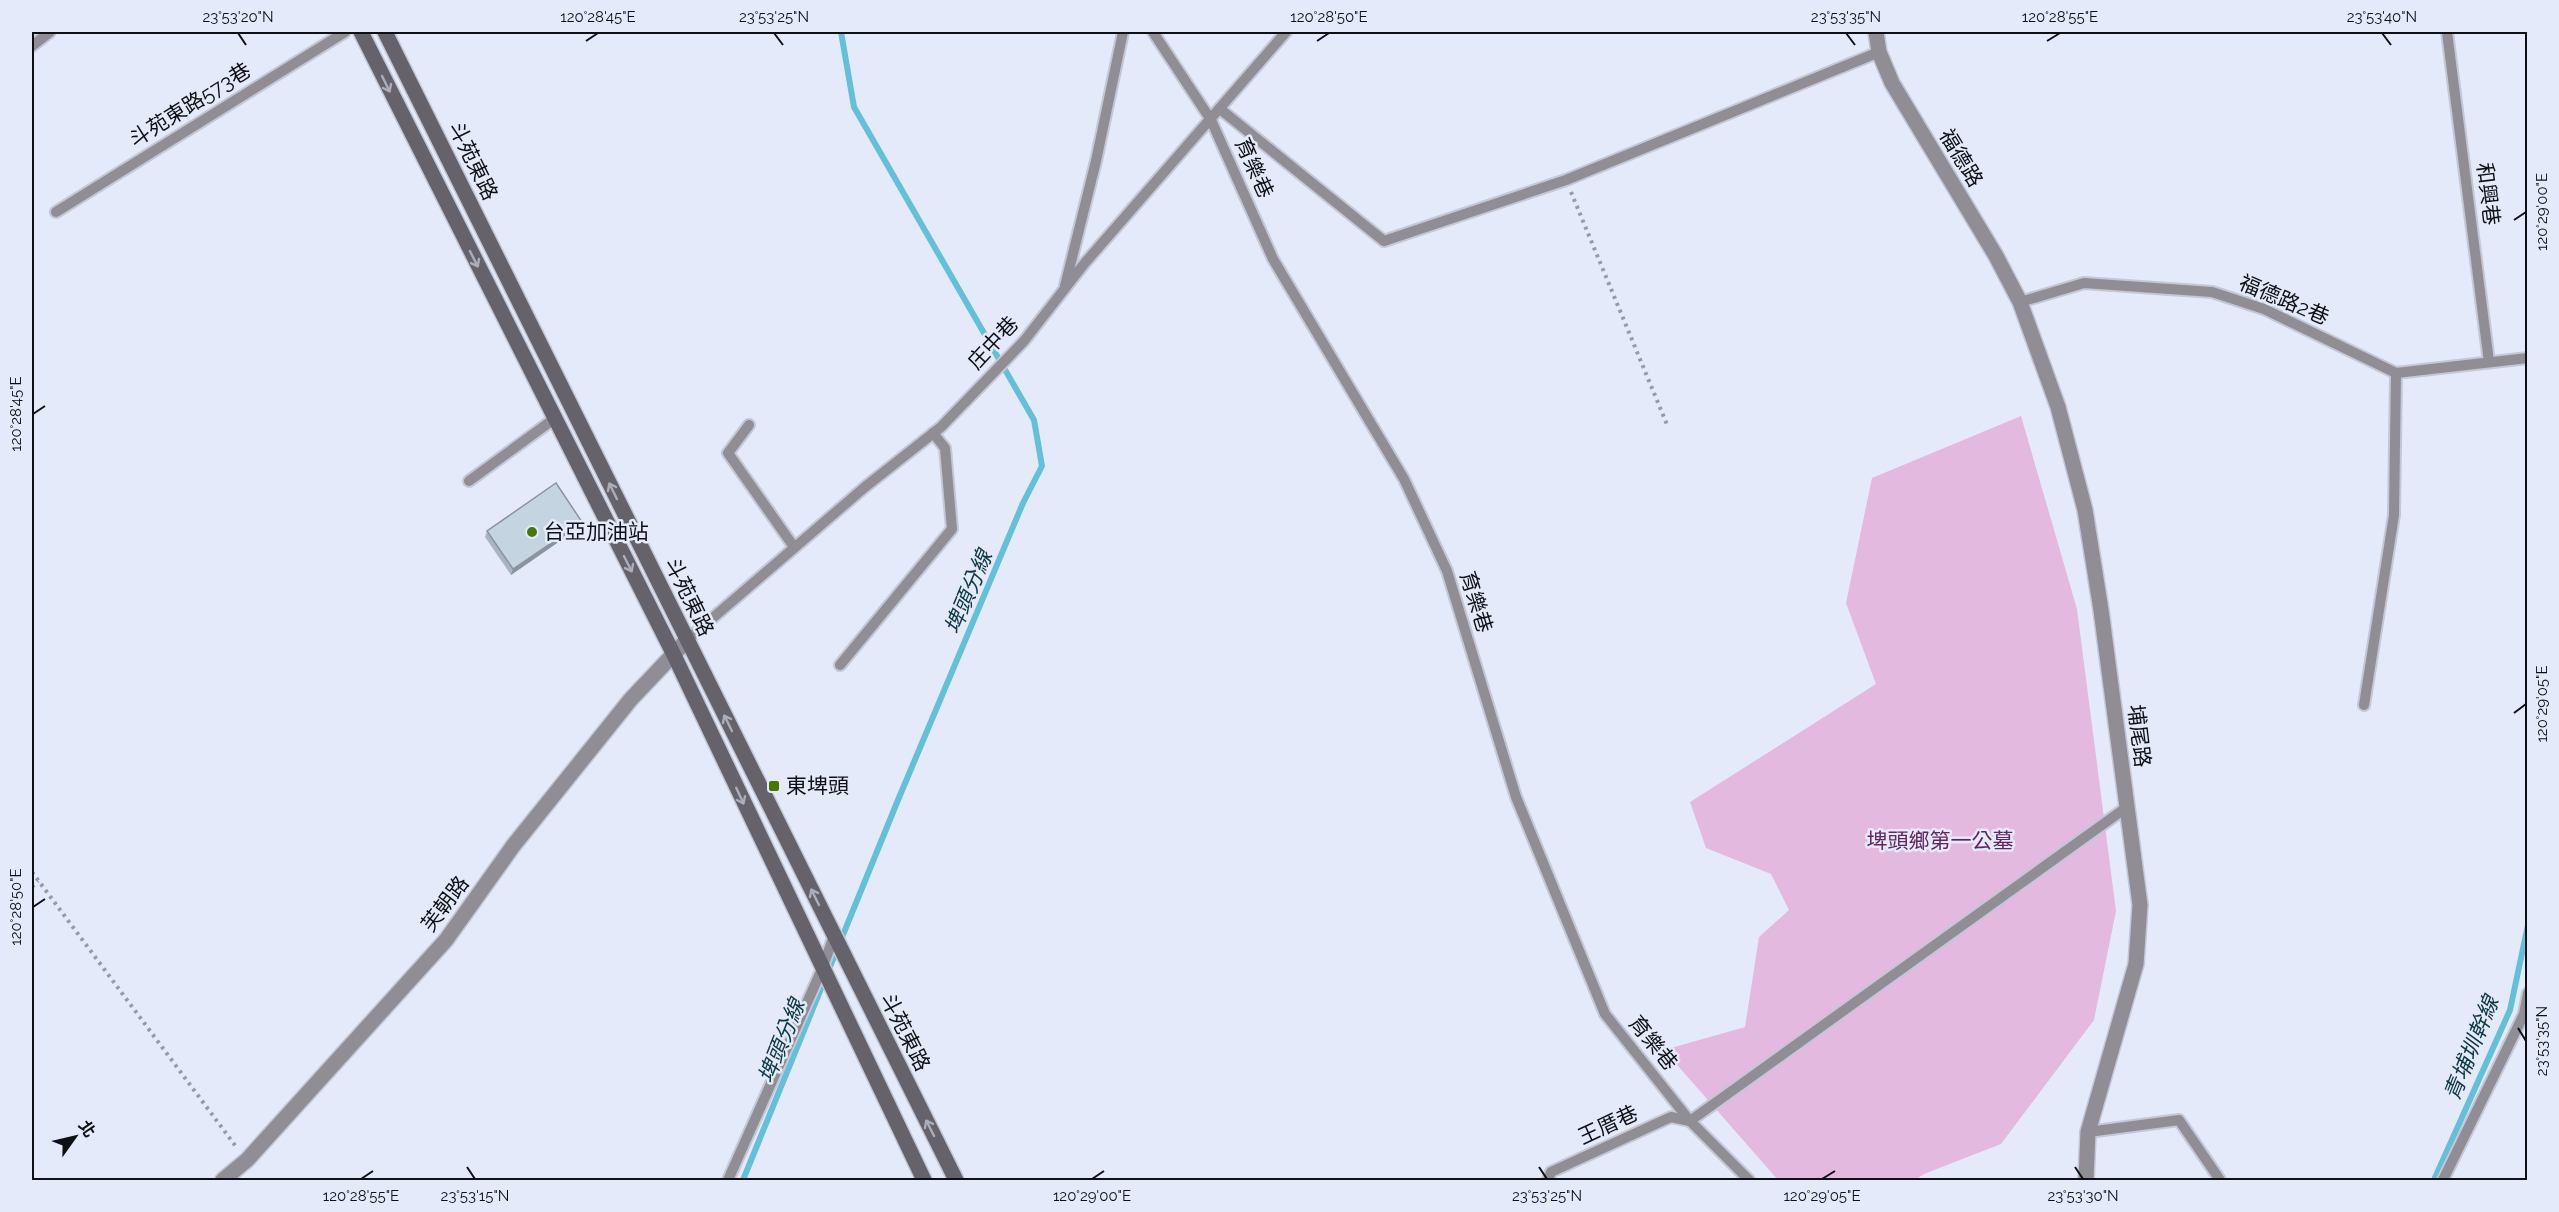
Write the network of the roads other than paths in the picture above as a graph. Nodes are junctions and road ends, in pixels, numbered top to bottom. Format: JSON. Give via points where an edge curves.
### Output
{"nodes":[{"id":1,"x":50,"y":32,"type":"edge"},
{"id":2,"x":345,"y":32,"type":"edge"},
{"id":3,"x":361,"y":32,"type":"edge"},
{"id":4,"x":386,"y":32,"type":"edge"},
{"id":5,"x":1123,"y":32,"type":"edge"},
{"id":6,"x":1154,"y":32,"type":"edge"},
{"id":7,"x":1286,"y":32,"type":"edge"},
{"id":8,"x":1876,"y":32,"type":"edge"},
{"id":9,"x":2447,"y":32,"type":"edge"},
{"id":10,"x":32,"y":46,"type":"edge"},
{"id":11,"x":1879,"y":52,"type":"junction"},
{"id":12,"x":1220,"y":109,"type":"junction"},
{"id":13,"x":1211,"y":120,"type":"junction"},
{"id":14,"x":446,"y":153,"type":"junction"},
{"id":15,"x":425,"y":163,"type":"junction"},
{"id":16,"x":56,"y":212,"type":"dead end"},
{"id":17,"x":1064,"y":289,"type":"junction"},
{"id":18,"x":2020,"y":302,"type":"junction"},
{"id":19,"x":2528,"y":358,"type":"edge"},
{"id":20,"x":2489,"y":362,"type":"junction"},
{"id":21,"x":2396,"y":373,"type":"junction"},
{"id":22,"x":554,"y":418,"type":"junction"},
{"id":23,"x":749,"y":425,"type":"dead end"},
{"id":24,"x":933,"y":433,"type":"junction"},
{"id":25,"x":586,"y":436,"type":"junction"},
{"id":26,"x":567,"y":444,"type":"junction"},
{"id":27,"x":469,"y":481,"type":"dead end"},
{"id":28,"x":794,"y":547,"type":"junction"},
{"id":29,"x":687,"y":640,"type":"junction"},
{"id":30,"x":673,"y":653,"type":"junction"},
{"id":31,"x":840,"y":664,"type":"dead end"},
{"id":32,"x":2364,"y":705,"type":"dead end"},
{"id":33,"x":2127,"y":807,"type":"junction"},
{"id":34,"x":834,"y":936,"type":"junction"},
{"id":35,"x":822,"y":969,"type":"junction"},
{"id":36,"x":2528,"y":993,"type":"edge"},
{"id":37,"x":1690,"y":1121,"type":"junction"},
{"id":38,"x":2088,"y":1132,"type":"junction"},
{"id":39,"x":223,"y":1180,"type":"edge"},
{"id":40,"x":728,"y":1180,"type":"edge"},
{"id":41,"x":924,"y":1180,"type":"edge"},
{"id":42,"x":956,"y":1180,"type":"edge"},
{"id":43,"x":1548,"y":1180,"type":"edge"},
{"id":44,"x":1749,"y":1180,"type":"edge"},
{"id":45,"x":2086,"y":1180,"type":"edge"},
{"id":46,"x":2220,"y":1180,"type":"edge"},
{"id":47,"x":2443,"y":1180,"type":"edge"}],
"edges":[{"from":1,"to":10,"type":"lane"},
{"from":2,"to":16,"type":"lane","name":"斗苑東路573巷"},
{"from":3,"to":15,"type":"main road","name":"斗苑東路","one_way":true},
{"from":4,"to":14,"type":"main road","name":"斗苑東路"},
{"from":5,"to":17,"type":"lane"},
{"from":6,"to":13,"type":"lane","name":"育樂巷"},
{"from":7,"to":12,"type":"lane","name":"庄中巷"},
{"from":8,"to":11,"type":"street","name":"福德路"},
{"from":9,"to":20,"type":"lane","name":"和興巷"},
{"from":11,"to":12,"type":"lane","via":[[1566,180],[1384,241]]},
{"from":11,"to":18,"type":"street","name":"福德路","via":[[1892,82]]},
{"from":12,"to":13,"type":"lane","name":"庄中巷"},
{"from":13,"to":17,"type":"lane","name":"庄中巷"},
{"from":13,"to":37,"type":"lane","name":"育樂巷","via":[[1273,259],[1404,479],[1447,572],[1516,797],[1605,1014]]},
{"from":14,"to":15,"type":"main road"},
{"from":14,"to":25,"type":"main road","name":"斗苑東路"},
{"from":15,"to":22,"type":"main road","name":"斗苑東路","one_way":true},
{"from":17,"to":24,"type":"lane","name":"庄中巷","via":[[1024,341]]},
{"from":18,"to":21,"type":"lane","name":"福德路2巷","via":[[2084,283],[2212,292],[2264,309]]},
{"from":18,"to":33,"type":"street","name":"埔尾路","via":[[2058,407],[2085,510]]},
{"from":19,"to":20,"type":"lane"},
{"from":20,"to":21,"type":"lane"},
{"from":21,"to":32,"type":"lane","via":[[2394,515]]},
{"from":22,"to":26,"type":"main road","name":"斗苑東路"},
{"from":22,"to":27,"type":"lane"},
{"from":23,"to":28,"type":"lane","via":[[728,453]]},
{"from":24,"to":28,"type":"lane","name":"庄中巷"},
{"from":24,"to":31,"type":"lane","via":[[945,448],[952,529]]},
{"from":25,"to":26,"type":"main road"},
{"from":29,"to":25,"type":"main road","name":"斗苑東路","one_way":true},
{"from":26,"to":30,"type":"main road","name":"斗苑東路","one_way":true},
{"from":28,"to":29,"type":"lane","name":"庄中巷"},
{"from":29,"to":30,"type":"street","name":"芙朝路"},
{"from":34,"to":29,"type":"main road","name":"斗苑東路","one_way":true},
{"from":30,"to":35,"type":"main road","name":"斗苑東路","one_way":true},
{"from":30,"to":39,"type":"street","name":"芙朝路","via":[[513,846],[446,940],[247,1160]]},
{"from":33,"to":37,"type":"lane"},
{"from":33,"to":38,"type":"street","name":"埔尾路","via":[[2140,905],[2136,964]]},
{"from":34,"to":35,"type":"lane"},
{"from":42,"to":34,"type":"main road","name":"斗苑東路","one_way":true},
{"from":35,"to":40,"type":"lane"},
{"from":35,"to":41,"type":"main road","name":"斗苑東路"},
{"from":36,"to":47,"type":"lane","via":[[2524,1014]]},
{"from":37,"to":43,"type":"lane","name":"王厝巷","via":[[1671,1117],[1551,1172]]},
{"from":37,"to":44,"type":"lane","name":"育樂巷"},
{"from":38,"to":45,"type":"street","name":"埔尾路"},
{"from":38,"to":46,"type":"lane","via":[[2179,1120]]}]}
